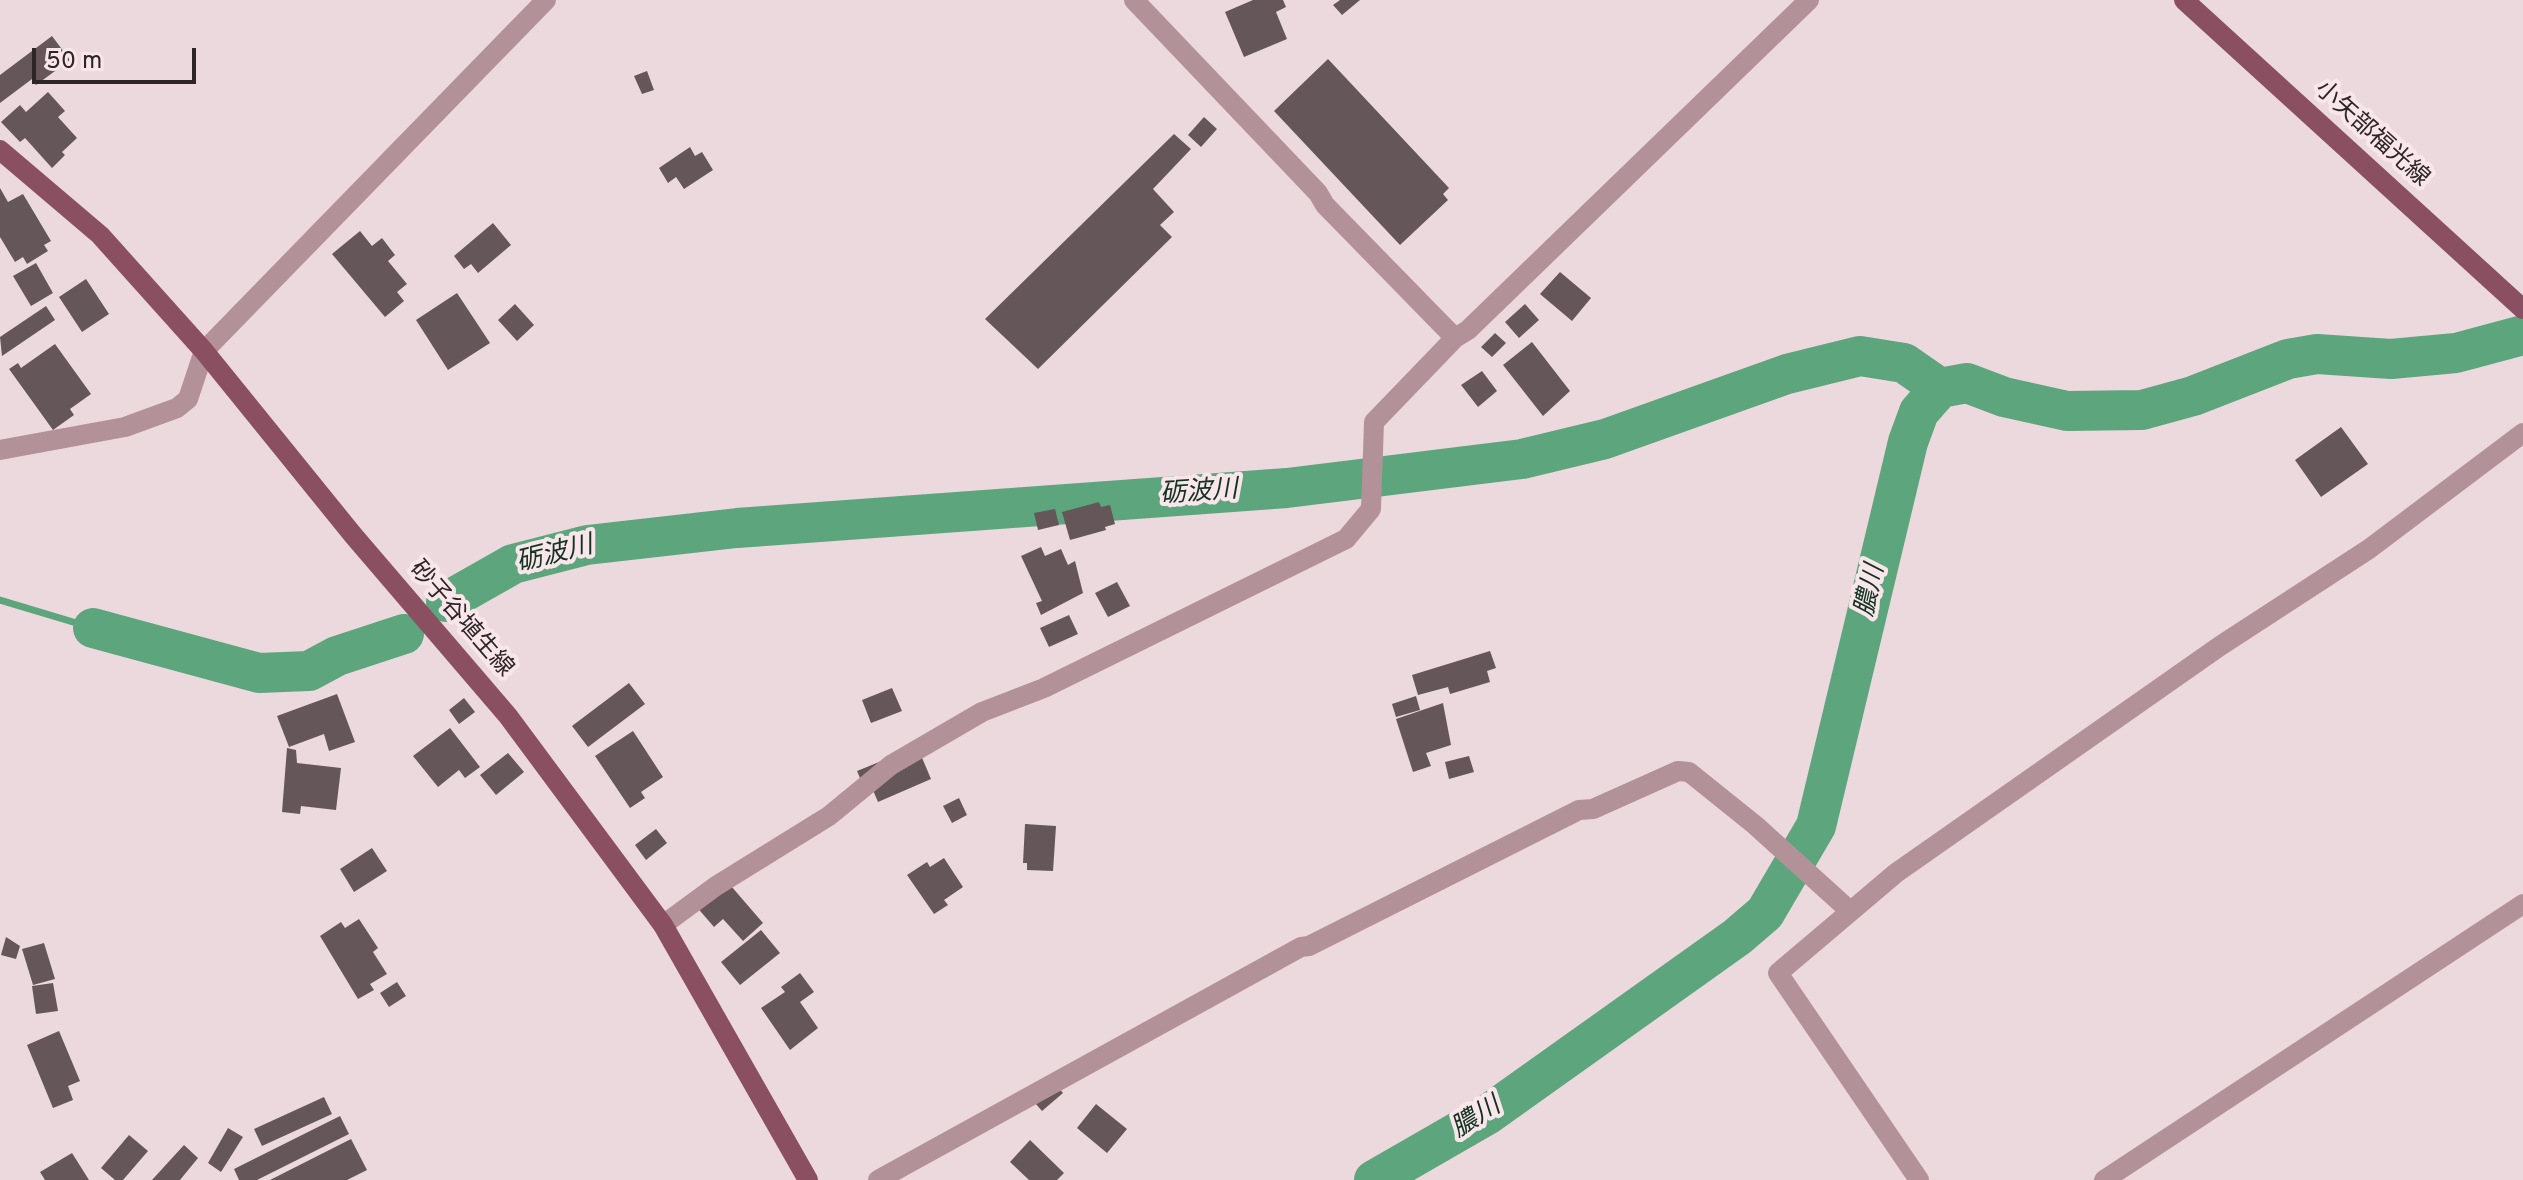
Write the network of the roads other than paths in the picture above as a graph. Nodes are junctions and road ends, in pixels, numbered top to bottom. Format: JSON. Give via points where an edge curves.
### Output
{"nodes":[{"id":1,"x":546,"y":0,"type":"edge"},
{"id":2,"x":1134,"y":0,"type":"edge"},
{"id":3,"x":1809,"y":0,"type":"edge"},
{"id":4,"x":2184,"y":0,"type":"edge"},
{"id":5,"x":0,"y":150,"type":"edge"},
{"id":6,"x":2523,"y":309,"type":"edge"},
{"id":7,"x":1455,"y":338,"type":"junction"},
{"id":8,"x":204,"y":351,"type":"junction"},
{"id":9,"x":2523,"y":433,"type":"edge"},
{"id":10,"x":0,"y":450,"type":"edge"},
{"id":11,"x":2523,"y":904,"type":"edge"},
{"id":12,"x":1847,"y":908,"type":"junction"},
{"id":13,"x":663,"y":925,"type":"junction"},
{"id":14,"x":808,"y":1180,"type":"edge"},
{"id":15,"x":878,"y":1180,"type":"edge"},
{"id":16,"x":1919,"y":1180,"type":"edge"},
{"id":17,"x":2104,"y":1180,"type":"edge"}],
"edges":[{"from":1,"to":8,"type":"street"},
{"from":2,"to":7,"type":"street"},
{"from":3,"to":7,"type":"street"},
{"from":4,"to":6,"type":"main road","name":"小矢部福光線"},
{"from":5,"to":8,"type":"main road","name":"砂子谷埴生線","via":[[100,235]]},
{"from":7,"to":13,"type":"street","via":[[1374,422],[1371,509],[1346,539],[1044,688],[982,712],[891,765],[829,816]]},
{"from":8,"to":10,"type":"street","via":[[188,399],[177,408],[125,427]]},
{"from":8,"to":13,"type":"main road","name":"砂子谷埴生線","via":[[508,716]]},
{"from":9,"to":12,"type":"street","via":[[2369,549],[2220,646]]},
{"from":11,"to":17,"type":"street"},
{"from":12,"to":15,"type":"street","via":[[1755,825],[1689,772],[1678,771],[1593,809],[1579,810],[1275,960]]},
{"from":12,"to":16,"type":"street","via":[[1778,973]]},
{"from":13,"to":14,"type":"main road","name":"砂子谷埴生線"}]}
